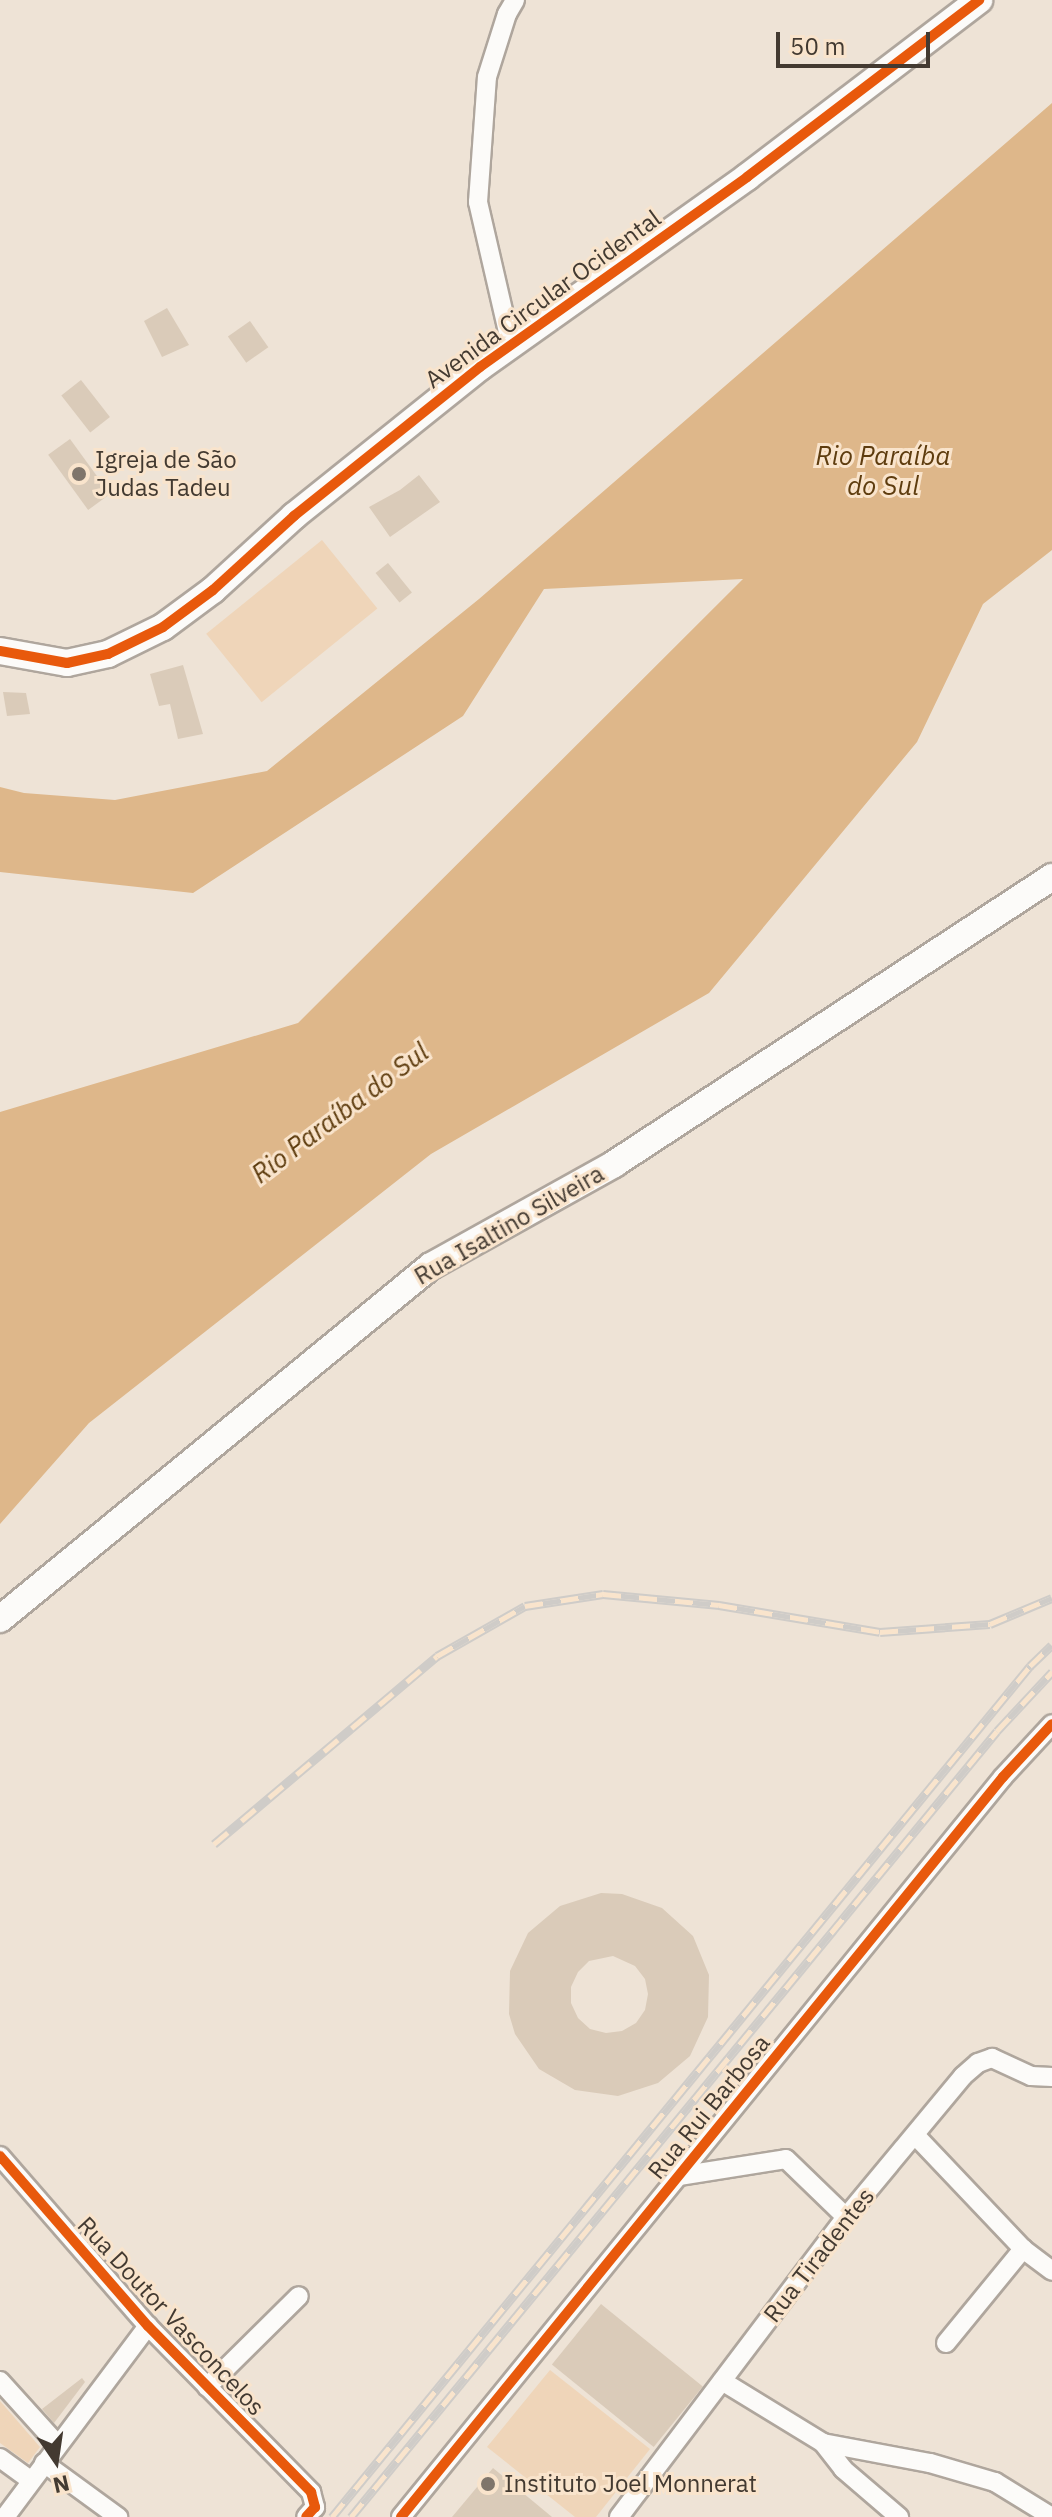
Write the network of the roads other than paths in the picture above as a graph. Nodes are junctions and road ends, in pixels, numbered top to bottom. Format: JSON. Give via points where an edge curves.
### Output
{"nodes":[{"id":1,"x":515,"y":0,"type":"edge"},
{"id":2,"x":979,"y":0,"type":"edge"},
{"id":3,"x":511,"y":345,"type":"junction"},
{"id":4,"x":0,"y":651,"type":"edge"},
{"id":5,"x":1052,"y":877,"type":"edge"},
{"id":6,"x":0,"y":1619,"type":"edge"},
{"id":7,"x":1052,"y":1724,"type":"edge"},
{"id":8,"x":1052,"y":2077,"type":"edge"},
{"id":9,"x":915,"y":2135,"type":"junction"},
{"id":10,"x":0,"y":2156,"type":"edge"},
{"id":11,"x":679,"y":2176,"type":"junction"},
{"id":12,"x":846,"y":2217,"type":"junction"},
{"id":13,"x":1023,"y":2249,"type":"junction"},
{"id":14,"x":1052,"y":2271,"type":"edge"},
{"id":15,"x":299,"y":2296,"type":"dead end"},
{"id":16,"x":148,"y":2326,"type":"junction"},
{"id":17,"x":946,"y":2343,"type":"dead end"},
{"id":18,"x":0,"y":2381,"type":"edge"},
{"id":19,"x":722,"y":2381,"type":"junction"},
{"id":20,"x":207,"y":2387,"type":"junction"},
{"id":21,"x":823,"y":2443,"type":"junction"},
{"id":22,"x":57,"y":2444,"type":"junction"},
{"id":23,"x":0,"y":2458,"type":"edge"},
{"id":24,"x":44,"y":2463,"type":"junction"},
{"id":25,"x":30,"y":2480,"type":"junction"},
{"id":26,"x":5,"y":2517,"type":"edge"},
{"id":27,"x":118,"y":2517,"type":"edge"},
{"id":28,"x":306,"y":2517,"type":"edge"},
{"id":29,"x":401,"y":2517,"type":"edge"},
{"id":30,"x":619,"y":2517,"type":"edge"},
{"id":31,"x":899,"y":2517,"type":"edge"},
{"id":32,"x":1052,"y":2517,"type":"edge"}],
"edges":[{"from":1,"to":3,"type":"street","via":[[487,77],[478,202]]},
{"from":2,"to":3,"type":"main road","name":"Avenida Circular Ocidental","via":[[747,177]]},
{"from":3,"to":4,"type":"main road","name":"Avenida Circular Ocidental","via":[[163,627],[108,654],[67,663]]},
{"from":5,"to":6,"type":"main road","name":"Rua Isaltino Silveira","via":[[614,1164],[431,1266]]},
{"from":7,"to":11,"type":"street","name":"Rua Rui Barbosa","via":[[1003,1777]]},
{"from":8,"to":9,"type":"street","name":"Rua Tiradentes","via":[[1031,2076],[992,2058],[978,2063]]},
{"from":9,"to":12,"type":"street","name":"Rua Tiradentes"},
{"from":9,"to":13,"type":"street"},
{"from":10,"to":16,"type":"street","name":"Rua Doutor Vasconcelos"},
{"from":11,"to":12,"type":"street","via":[[786,2159]]},
{"from":11,"to":29,"type":"street","name":"Rua Rui Barbosa"},
{"from":12,"to":19,"type":"street","name":"Rua Tiradentes"},
{"from":13,"to":14,"type":"street"},
{"from":13,"to":17,"type":"street"},
{"from":15,"to":20,"type":"street"},
{"from":16,"to":20,"type":"street","name":"Rua Doutor Vasconcelos"},
{"from":16,"to":22,"type":"street"},
{"from":18,"to":22,"type":"street"},
{"from":19,"to":21,"type":"street"},
{"from":19,"to":30,"type":"street","name":"Rua Tiradentes"},
{"from":20,"to":28,"type":"street","name":"Rua Doutor Vasconcelos","via":[[316,2501]]},
{"from":21,"to":31,"type":"street","via":[[843,2469]]},
{"from":21,"to":32,"type":"street","via":[[930,2463],[995,2482]]},
{"from":22,"to":24,"type":"street"},
{"from":23,"to":25,"type":"street"},
{"from":24,"to":25,"type":"street"},
{"from":24,"to":27,"type":"street"},
{"from":25,"to":26,"type":"street"}]}
